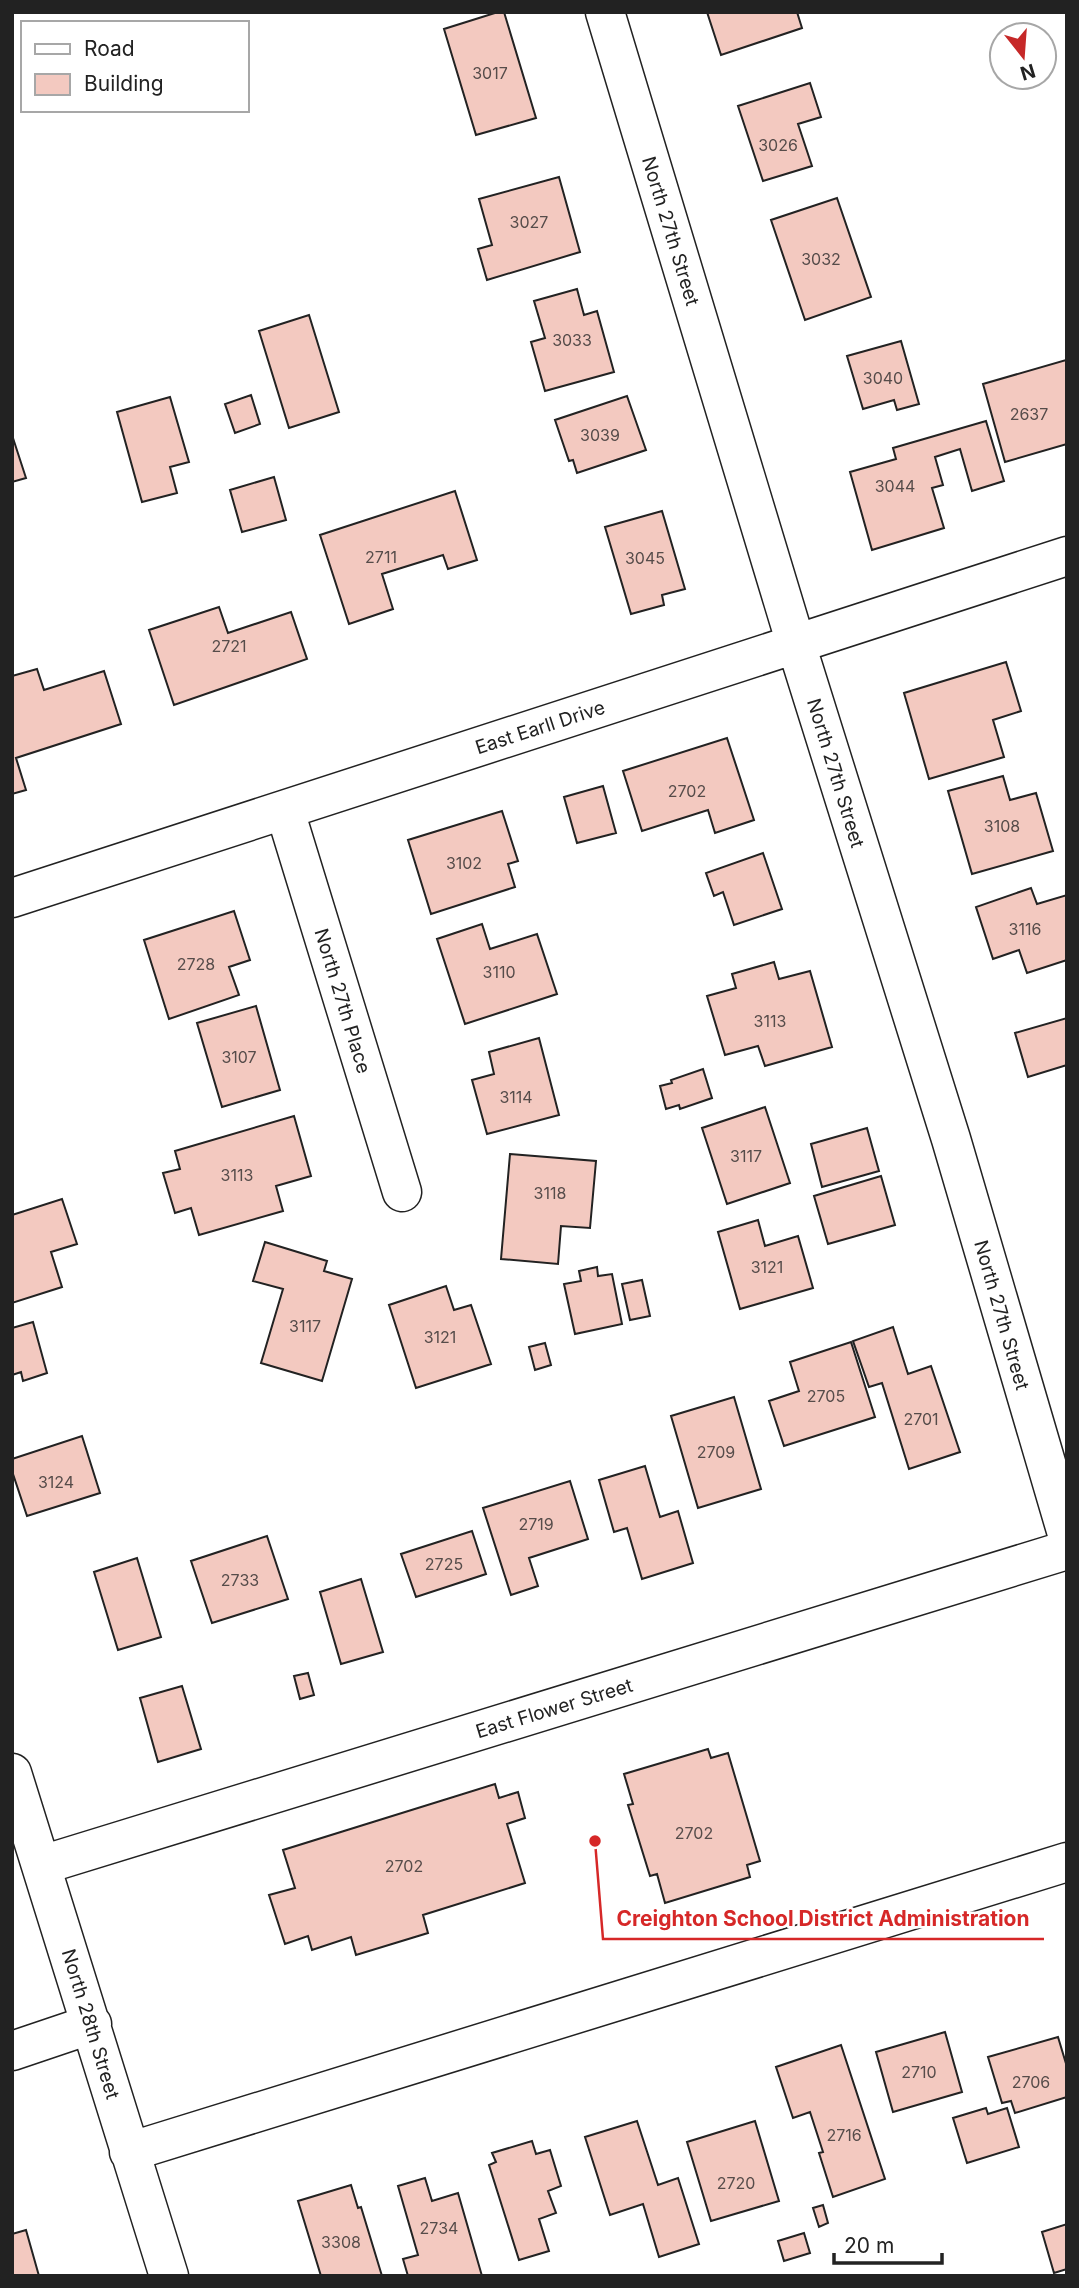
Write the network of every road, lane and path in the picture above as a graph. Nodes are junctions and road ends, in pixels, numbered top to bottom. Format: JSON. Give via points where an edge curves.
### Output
{"nodes":[{"id":1,"x":605,"y":12,"type":"edge"},
{"id":2,"x":1067,"y":556,"type":"edge"},
{"id":3,"x":796,"y":644,"type":"junction"},
{"id":4,"x":285,"y":811,"type":"junction"},
{"id":5,"x":12,"y":898,"type":"edge"},
{"id":6,"x":402,"y":1192,"type":"dead end"},
{"id":7,"x":1067,"y":1534,"type":"edge"},
{"id":8,"x":1067,"y":1550,"type":"edge"},
{"id":9,"x":12,"y":1773,"type":"edge"},
{"id":10,"x":1067,"y":1862,"type":"edge"},
{"id":11,"x":42,"y":1866,"type":"junction"},
{"id":12,"x":92,"y":2024,"type":"junction"},
{"id":13,"x":12,"y":2051,"type":"edge"},
{"id":14,"x":130,"y":2152,"type":"junction"},
{"id":15,"x":169,"y":2276,"type":"edge"}],
"edges":[{"from":1,"to":3,"type":"street","name":"North 27th Street"},
{"from":2,"to":3,"type":"street","name":"East Earll Drive"},
{"from":3,"to":4,"type":"street","name":"East Earll Drive"},
{"from":3,"to":7,"type":"street","name":"North 27th Street","via":[[951,1139]]},
{"from":4,"to":5,"type":"street","name":"East Earll Drive"},
{"from":4,"to":6,"type":"street","name":"North 27th Place"},
{"from":8,"to":11,"type":"street","name":"East Flower Street"},
{"from":9,"to":11,"type":"street","name":"North 28th Street"},
{"from":10,"to":14,"type":"street"},
{"from":11,"to":12,"type":"street","name":"North 28th Street"},
{"from":12,"to":13,"type":"street"},
{"from":12,"to":14,"type":"street","name":"North 28th Street"},
{"from":14,"to":15,"type":"street","name":"North 28th Street"}]}
